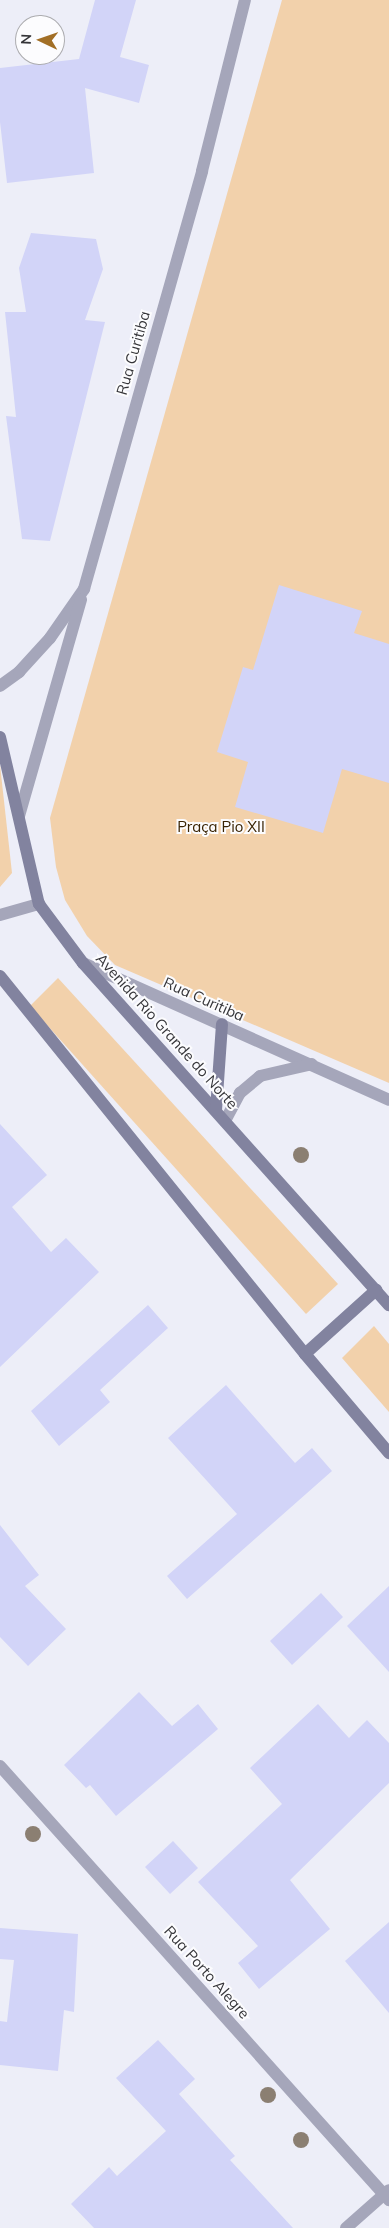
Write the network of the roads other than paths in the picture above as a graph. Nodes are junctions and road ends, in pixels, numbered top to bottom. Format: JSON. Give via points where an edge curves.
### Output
{"nodes":[{"id":1,"x":245,"y":0,"type":"edge"},
{"id":2,"x":84,"y":589,"type":"junction"},
{"id":3,"x":0,"y":686,"type":"edge"},
{"id":4,"x":0,"y":737,"type":"edge"},
{"id":5,"x":18,"y":816,"type":"junction"},
{"id":6,"x":39,"y":904,"type":"junction"},
{"id":7,"x":0,"y":915,"type":"edge"},
{"id":8,"x":83,"y":962,"type":"junction"},
{"id":9,"x":0,"y":976,"type":"edge"},
{"id":10,"x":222,"y":1024,"type":"junction"},
{"id":11,"x":312,"y":1064,"type":"junction"},
{"id":12,"x":389,"y":1100,"type":"edge"},
{"id":13,"x":216,"y":1110,"type":"junction"},
{"id":14,"x":225,"y":1121,"type":"junction"},
{"id":15,"x":376,"y":1290,"type":"junction"},
{"id":16,"x":389,"y":1305,"type":"edge"},
{"id":17,"x":305,"y":1354,"type":"junction"},
{"id":18,"x":389,"y":1453,"type":"edge"},
{"id":19,"x":0,"y":1766,"type":"edge"},
{"id":20,"x":387,"y":2195,"type":"edge"},
{"id":21,"x":346,"y":2228,"type":"edge"}],
"edges":[{"from":1,"to":2,"type":"street","name":"Rua Curitiba","via":[[202,171]]},
{"from":2,"to":3,"type":"street","name":"Rua Curitiba","via":[[50,638],[19,672]]},
{"from":2,"to":5,"type":"street"},
{"from":4,"to":5,"type":"main road","name":"Avenida Rio Grande do Norte"},
{"from":5,"to":6,"type":"main road","name":"Avenida Rio Grande do Norte"},
{"from":6,"to":7,"type":"street"},
{"from":6,"to":8,"type":"main road","name":"Avenida Rio Grande do Norte"},
{"from":8,"to":10,"type":"street","name":"Rua Curitiba"},
{"from":8,"to":13,"type":"main road","name":"Avenida Rio Grande do Norte"},
{"from":9,"to":17,"type":"main road"},
{"from":10,"to":11,"type":"street","name":"Rua Curitiba"},
{"from":10,"to":13,"type":"main road"},
{"from":11,"to":12,"type":"street","name":"Rua Curitiba"},
{"from":11,"to":14,"type":"street","via":[[282,1068],[260,1076],[240,1093]]},
{"from":13,"to":14,"type":"main road","name":"Avenida Rio Grande do Norte"},
{"from":14,"to":15,"type":"main road","name":"Avenida Rio Grande do Norte"},
{"from":15,"to":16,"type":"main road","name":"Avenida Rio Grande do Norte"},
{"from":15,"to":17,"type":"main road"},
{"from":17,"to":18,"type":"main road"},
{"from":19,"to":20,"type":"street","name":"Rua Porto Alegre"},
{"from":20,"to":21,"type":"street"}]}
